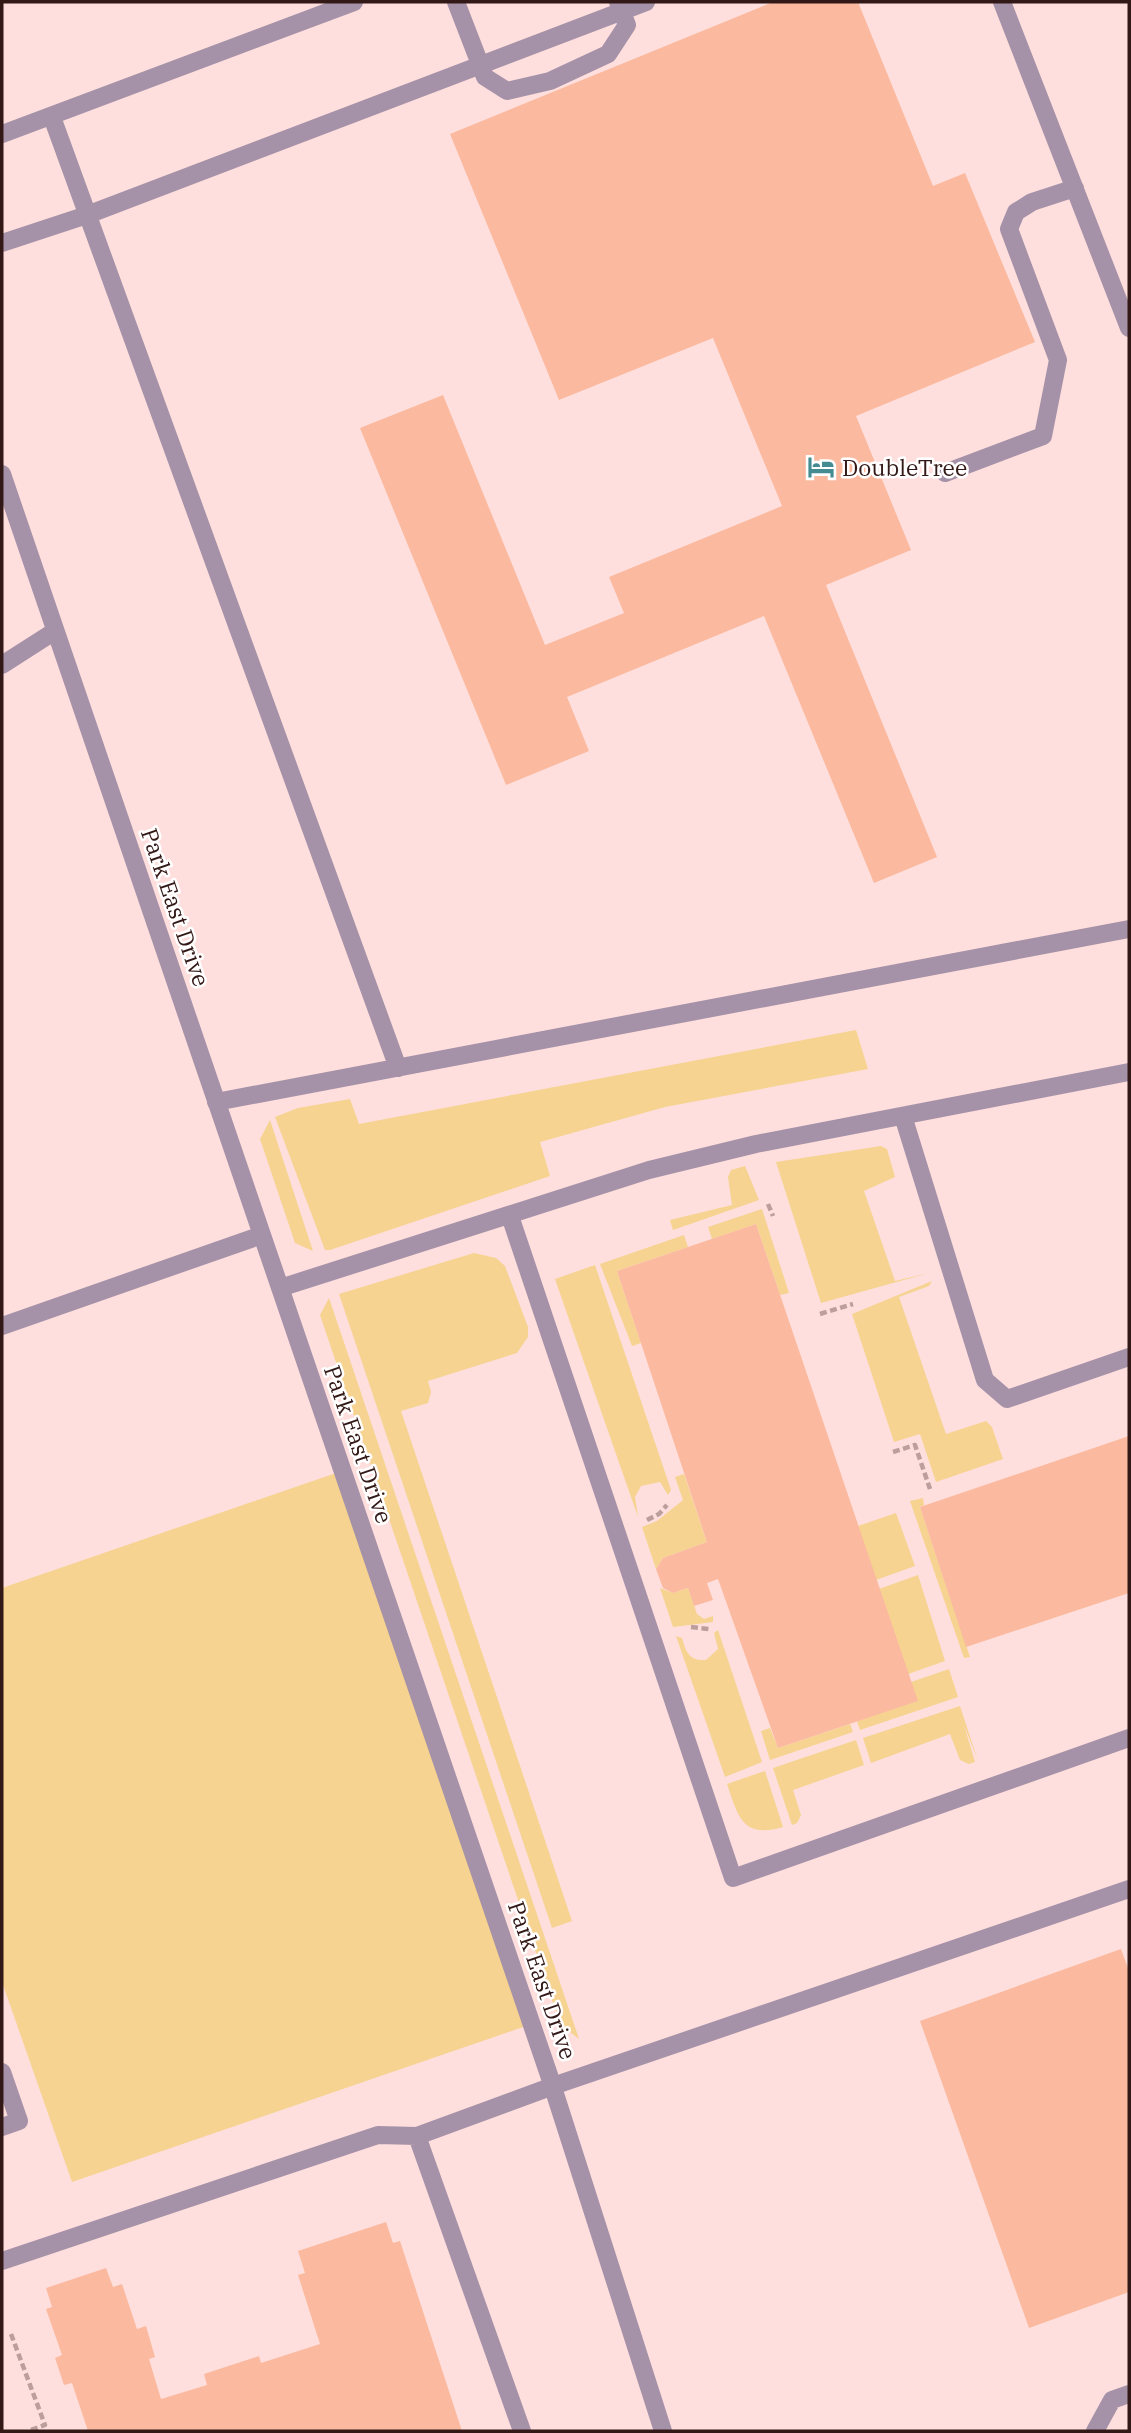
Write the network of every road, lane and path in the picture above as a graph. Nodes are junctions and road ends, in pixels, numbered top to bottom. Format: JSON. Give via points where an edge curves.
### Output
{"nodes":[{"id":1,"x":354,"y":2,"type":"edge"},
{"id":2,"x":456,"y":2,"type":"edge"},
{"id":3,"x":646,"y":2,"type":"edge"},
{"id":4,"x":1002,"y":2,"type":"edge"},
{"id":5,"x":620,"y":6,"type":"edge"},
{"id":6,"x":481,"y":65,"type":"junction"},
{"id":7,"x":52,"y":117,"type":"junction"},
{"id":8,"x":2,"y":134,"type":"edge"},
{"id":9,"x":1075,"y":188,"type":"junction"},
{"id":10,"x":88,"y":215,"type":"junction"},
{"id":11,"x":2,"y":243,"type":"edge"},
{"id":12,"x":1129,"y":328,"type":"edge"},
{"id":13,"x":945,"y":472,"type":"dead end"},
{"id":14,"x":2,"y":474,"type":"edge"},
{"id":15,"x":55,"y":631,"type":"junction"},
{"id":16,"x":2,"y":666,"type":"edge"},
{"id":17,"x":1129,"y":929,"type":"edge"},
{"id":18,"x":398,"y":1068,"type":"junction"},
{"id":19,"x":1129,"y":1072,"type":"edge"},
{"id":20,"x":216,"y":1102,"type":"junction"},
{"id":21,"x":903,"y":1116,"type":"junction"},
{"id":22,"x":768,"y":1204,"type":"dead end"},
{"id":23,"x":510,"y":1216,"type":"junction"},
{"id":24,"x":773,"y":1216,"type":"dead end"},
{"id":25,"x":262,"y":1235,"type":"junction"},
{"id":26,"x":280,"y":1288,"type":"junction"},
{"id":27,"x":853,"y":1304,"type":"dead end"},
{"id":28,"x":820,"y":1314,"type":"dead end"},
{"id":29,"x":2,"y":1326,"type":"edge"},
{"id":30,"x":1129,"y":1357,"type":"edge"},
{"id":31,"x":893,"y":1452,"type":"dead end"},
{"id":32,"x":930,"y":1489,"type":"dead end"},
{"id":33,"x":667,"y":1505,"type":"dead end"},
{"id":34,"x":647,"y":1520,"type":"dead end"},
{"id":35,"x":691,"y":1627,"type":"dead end"},
{"id":36,"x":709,"y":1629,"type":"dead end"},
{"id":37,"x":1129,"y":1738,"type":"edge"},
{"id":38,"x":1129,"y":1889,"type":"edge"},
{"id":39,"x":2,"y":2071,"type":"edge"},
{"id":40,"x":553,"y":2086,"type":"junction"},
{"id":41,"x":2,"y":2127,"type":"edge"},
{"id":42,"x":418,"y":2136,"type":"junction"},
{"id":43,"x":2,"y":2261,"type":"edge"},
{"id":44,"x":11,"y":2334,"type":"dead end"},
{"id":45,"x":1129,"y":2395,"type":"edge"},
{"id":46,"x":28,"y":2431,"type":"edge"},
{"id":47,"x":522,"y":2431,"type":"edge"},
{"id":48,"x":663,"y":2431,"type":"edge"},
{"id":49,"x":1096,"y":2431,"type":"edge"}],
"edges":[{"from":1,"to":7,"type":"street"},
{"from":2,"to":6,"type":"street"},
{"from":3,"to":5,"type":"street"},
{"from":4,"to":9,"type":"street"},
{"from":5,"to":6,"type":"street"},
{"from":5,"to":6,"type":"street","via":[[627,25],[608,54],[550,82],[507,91],[485,77]]},
{"from":6,"to":10,"type":"street"},
{"from":7,"to":8,"type":"street"},
{"from":7,"to":10,"type":"street"},
{"from":9,"to":12,"type":"street"},
{"from":9,"to":13,"type":"street","via":[[1032,202],[1016,212],[1009,229],[1058,360],[1043,436]]},
{"from":10,"to":11,"type":"street"},
{"from":10,"to":18,"type":"street"},
{"from":14,"to":15,"type":"street","name":"Park East Drive"},
{"from":15,"to":16,"type":"street"},
{"from":15,"to":20,"type":"street","name":"Park East Drive"},
{"from":17,"to":18,"type":"street"},
{"from":18,"to":20,"type":"street"},
{"from":19,"to":21,"type":"street"},
{"from":20,"to":25,"type":"street","name":"Park East Drive"},
{"from":21,"to":23,"type":"street","via":[[649,1170]]},
{"from":21,"to":30,"type":"street","via":[[985,1380],[1007,1399]]},
{"from":22,"to":24,"type":"path"},
{"from":23,"to":26,"type":"street"},
{"from":23,"to":37,"type":"street","via":[[733,1878]]},
{"from":25,"to":26,"type":"street","name":"Park East Drive"},
{"from":25,"to":29,"type":"street"},
{"from":26,"to":40,"type":"street","name":"Park East Drive"},
{"from":27,"to":28,"type":"path"},
{"from":31,"to":32,"type":"path","via":[[915,1445]]},
{"from":33,"to":34,"type":"path"},
{"from":35,"to":36,"type":"path"},
{"from":38,"to":40,"type":"street"},
{"from":39,"to":41,"type":"street","via":[[19,2121]]},
{"from":40,"to":42,"type":"street"},
{"from":40,"to":48,"type":"street","name":"Park East Drive"},
{"from":42,"to":43,"type":"street","via":[[378,2136]]},
{"from":42,"to":47,"type":"street"},
{"from":44,"to":46,"type":"path","via":[[45,2425]]},
{"from":45,"to":49,"type":"street","via":[[1112,2400]]}]}
